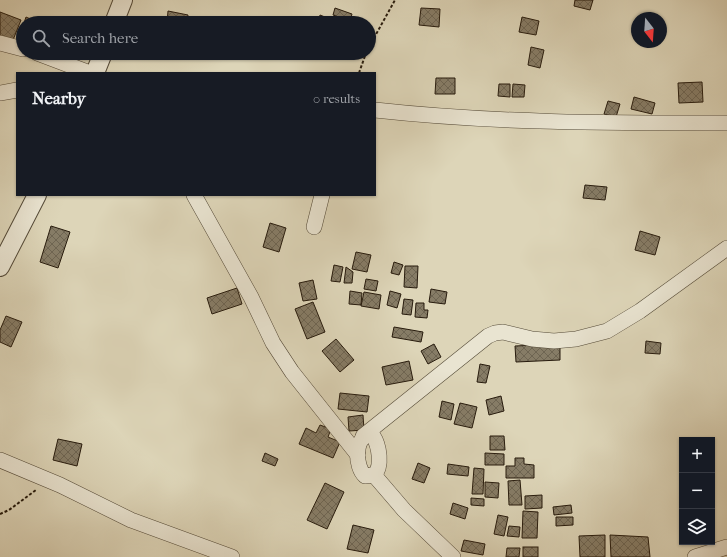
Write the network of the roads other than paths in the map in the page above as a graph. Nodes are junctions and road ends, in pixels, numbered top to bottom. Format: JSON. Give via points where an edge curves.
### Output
{"nodes":[{"id":1,"x":123,"y":0,"type":"edge"},
{"id":2,"x":117,"y":16,"type":"edge"},
{"id":3,"x":0,"y":43,"type":"edge"},
{"id":4,"x":16,"y":47,"type":"edge"},
{"id":5,"x":55,"y":60,"type":"edge"},
{"id":6,"x":100,"y":60,"type":"edge"},
{"id":7,"x":87,"y":72,"type":"edge"},
{"id":8,"x":95,"y":72,"type":"edge"},
{"id":9,"x":16,"y":90,"type":"edge"},
{"id":10,"x":0,"y":93,"type":"edge"},
{"id":11,"x":376,"y":110,"type":"edge"},
{"id":12,"x":727,"y":123,"type":"edge"},
{"id":13,"x":36,"y":196,"type":"edge"},
{"id":14,"x":195,"y":196,"type":"edge"},
{"id":15,"x":322,"y":196,"type":"edge"},
{"id":16,"x":314,"y":227,"type":"dead end"},
{"id":17,"x":727,"y":248,"type":"edge"},
{"id":18,"x":0,"y":267,"type":"edge"},
{"id":19,"x":363,"y":436,"type":"junction"},
{"id":20,"x":358,"y":455,"type":"junction"},
{"id":21,"x":0,"y":460,"type":"edge"},
{"id":22,"x":374,"y":475,"type":"junction"},
{"id":23,"x":727,"y":548,"type":"edge"},
{"id":24,"x":232,"y":557,"type":"edge"},
{"id":25,"x":453,"y":557,"type":"edge"},
{"id":26,"x":695,"y":557,"type":"edge"}],
"edges":[{"from":1,"to":2,"type":"street"},
{"from":3,"to":4,"type":"street"},
{"from":5,"to":7,"type":"street"},
{"from":6,"to":8,"type":"street"},
{"from":9,"to":10,"type":"street"},
{"from":11,"to":12,"type":"street","via":[[438,117],[573,122]]},
{"from":13,"to":18,"type":"street"},
{"from":14,"to":20,"type":"street","via":[[251,297],[273,343],[292,372]]},
{"from":15,"to":16,"type":"street"},
{"from":17,"to":19,"type":"street","via":[[640,311],[607,331],[576,339],[554,341],[503,332],[488,336]]},
{"from":19,"to":20,"type":"street"},
{"from":19,"to":22,"type":"street","via":[[373,436],[377,446],[378,467]]},
{"from":20,"to":22,"type":"street","via":[[362,473],[365,476]]},
{"from":21,"to":24,"type":"street","via":[[60,485],[131,520]]},
{"from":22,"to":25,"type":"street","via":[[404,510]]},
{"from":23,"to":26,"type":"street"}]}
